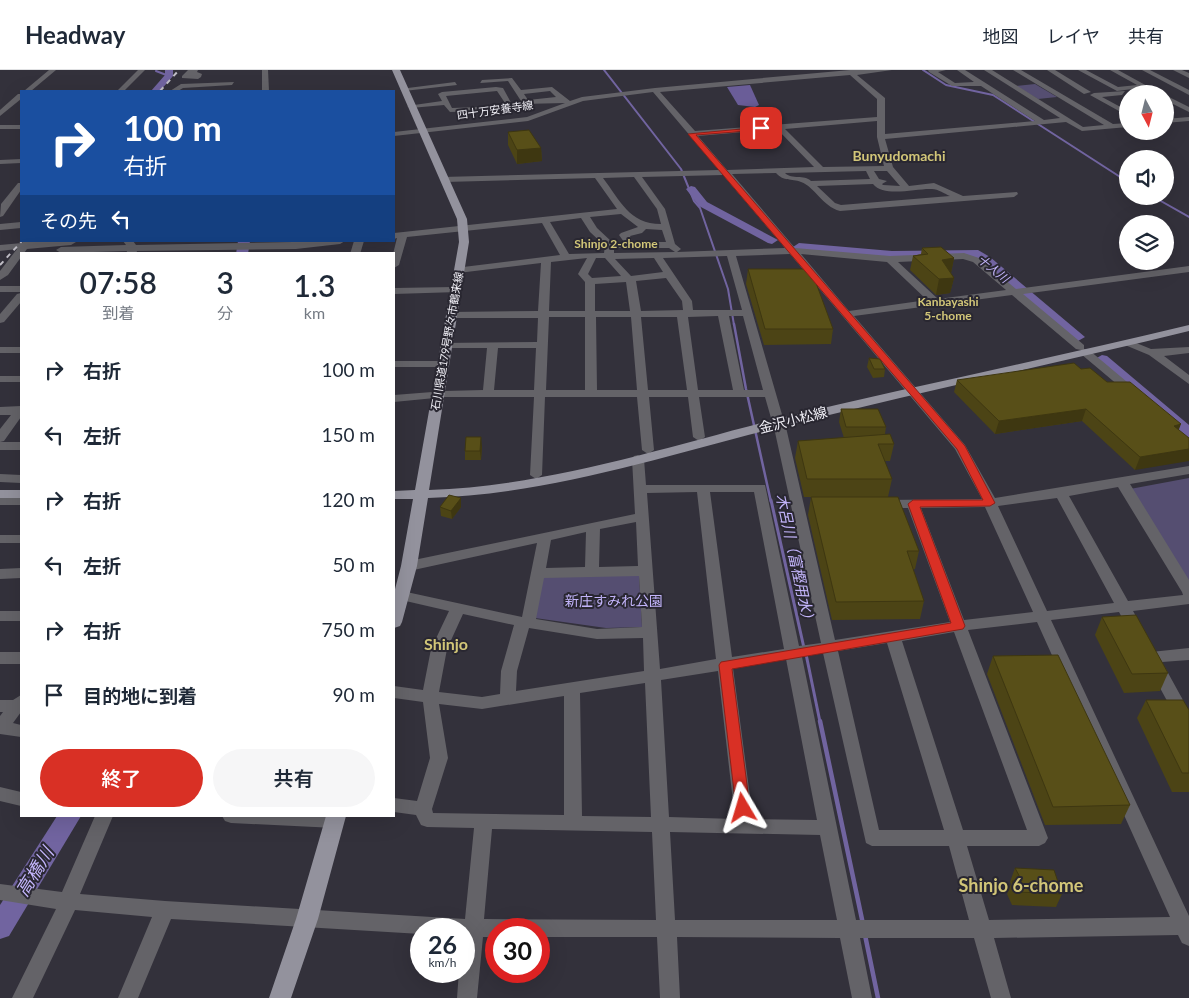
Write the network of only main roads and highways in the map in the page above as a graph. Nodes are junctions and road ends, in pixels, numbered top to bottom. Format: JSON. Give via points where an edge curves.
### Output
{"nodes":[{"id":1,"x":396,"y":70,"type":"edge"},
{"id":2,"x":1189,"y":322,"type":"edge"},
{"id":3,"x":1189,"y":328,"type":"edge"},
{"id":4,"x":1083,"y":350,"type":"junction"},
{"id":5,"x":756,"y":426,"type":"junction"},
{"id":6,"x":643,"y":454,"type":"junction"},
{"id":7,"x":0,"y":487,"type":"edge"},
{"id":8,"x":20,"y":487,"type":"edge"},
{"id":9,"x":395,"y":487,"type":"edge"},
{"id":10,"x":421,"y":490,"type":"junction"},
{"id":11,"x":0,"y":494,"type":"edge"},
{"id":12,"x":20,"y":494,"type":"edge"},
{"id":13,"x":395,"y":494,"type":"edge"},
{"id":14,"x":395,"y":619,"type":"edge"},
{"id":15,"x":336,"y":819,"type":"edge"},
{"id":16,"x":280,"y":998,"type":"edge"}],
"edges":[{"from":1,"to":10,"type":"main road","name":"石川県道179号野々市鶴来線","via":[[462,219],[464,242]]},
{"from":2,"to":4,"type":"main road","name":"金沢小松線"},
{"from":3,"to":4,"type":"main road","name":"金沢小松線"},
{"from":4,"to":5,"type":"main road","name":"金沢小松線"},
{"from":5,"to":6,"type":"main road","name":"金沢小松線"},
{"from":5,"to":6,"type":"main road","name":"金沢小松線","via":[[699,437]]},
{"from":6,"to":10,"type":"main road","name":"金沢小松線","via":[[536,475]]},
{"from":6,"to":10,"type":"main road","name":"金沢小松線","via":[[537,482],[468,491]]},
{"from":7,"to":8,"type":"main road"},
{"from":9,"to":10,"type":"main road","name":"金沢小松線"},
{"from":10,"to":13,"type":"main road","name":"金沢小松線"},
{"from":10,"to":14,"type":"main road","name":"石川県道179号野々市鶴来線","via":[[409,566]]},
{"from":11,"to":12,"type":"main road"},
{"from":15,"to":16,"type":"main road"}]}
